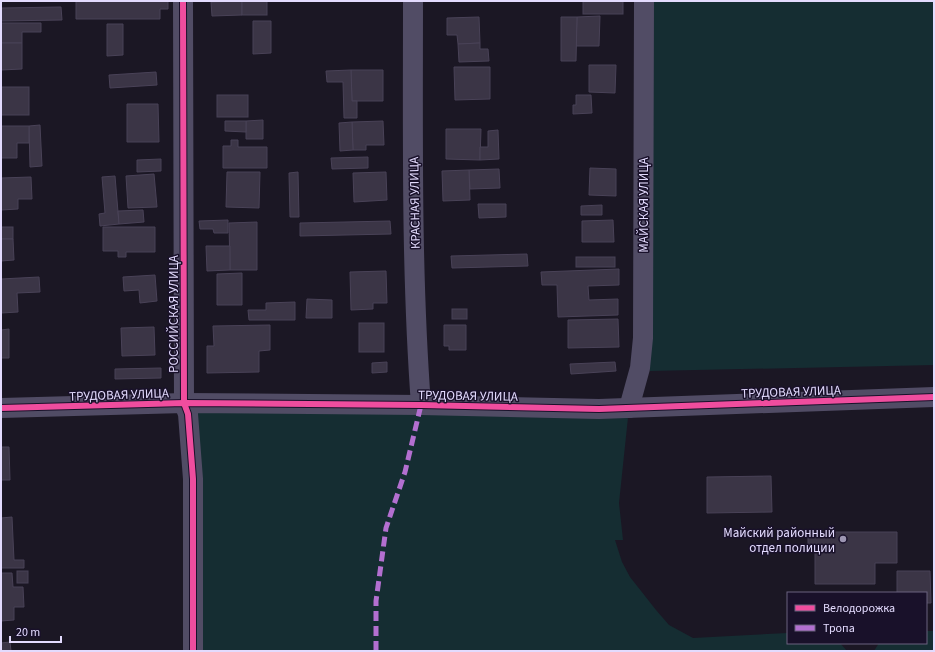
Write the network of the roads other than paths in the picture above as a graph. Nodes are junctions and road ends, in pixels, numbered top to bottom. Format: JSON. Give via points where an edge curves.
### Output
{"nodes":[{"id":1,"x":183,"y":1,"type":"edge"},
{"id":2,"x":413,"y":1,"type":"edge"},
{"id":3,"x":644,"y":1,"type":"edge"},
{"id":4,"x":934,"y":396,"type":"edge"},
{"id":5,"x":184,"y":403,"type":"junction"},
{"id":6,"x":421,"y":405,"type":"junction"},
{"id":7,"x":1,"y":408,"type":"edge"},
{"id":8,"x":629,"y":408,"type":"junction"},
{"id":9,"x":193,"y":651,"type":"edge"}],
"edges":[{"from":1,"to":5,"type":"street","name":"РОССИЙСКАЯ УЛИЦА"},
{"from":2,"to":6,"type":"street","name":"КРАСНАЯ УЛИЦА","via":[[412,160],[417,352]]},
{"from":3,"to":8,"type":"street","name":"МАЙСКАЯ УЛИЦА","via":[[643,338],[640,368]]},
{"from":4,"to":8,"type":"street","name":"ТРУДОВАЯ УЛИЦА"},
{"from":5,"to":6,"type":"street","name":"ТРУДОВАЯ УЛИЦА"},
{"from":5,"to":7,"type":"street","name":"ТРУДОВАЯ УЛИЦА"},
{"from":5,"to":9,"type":"street","name":"РОССИЙСКАЯ УЛИЦА","via":[[188,414],[193,479]]},
{"from":6,"to":8,"type":"street","name":"ТРУДОВАЯ УЛИЦА"}]}
